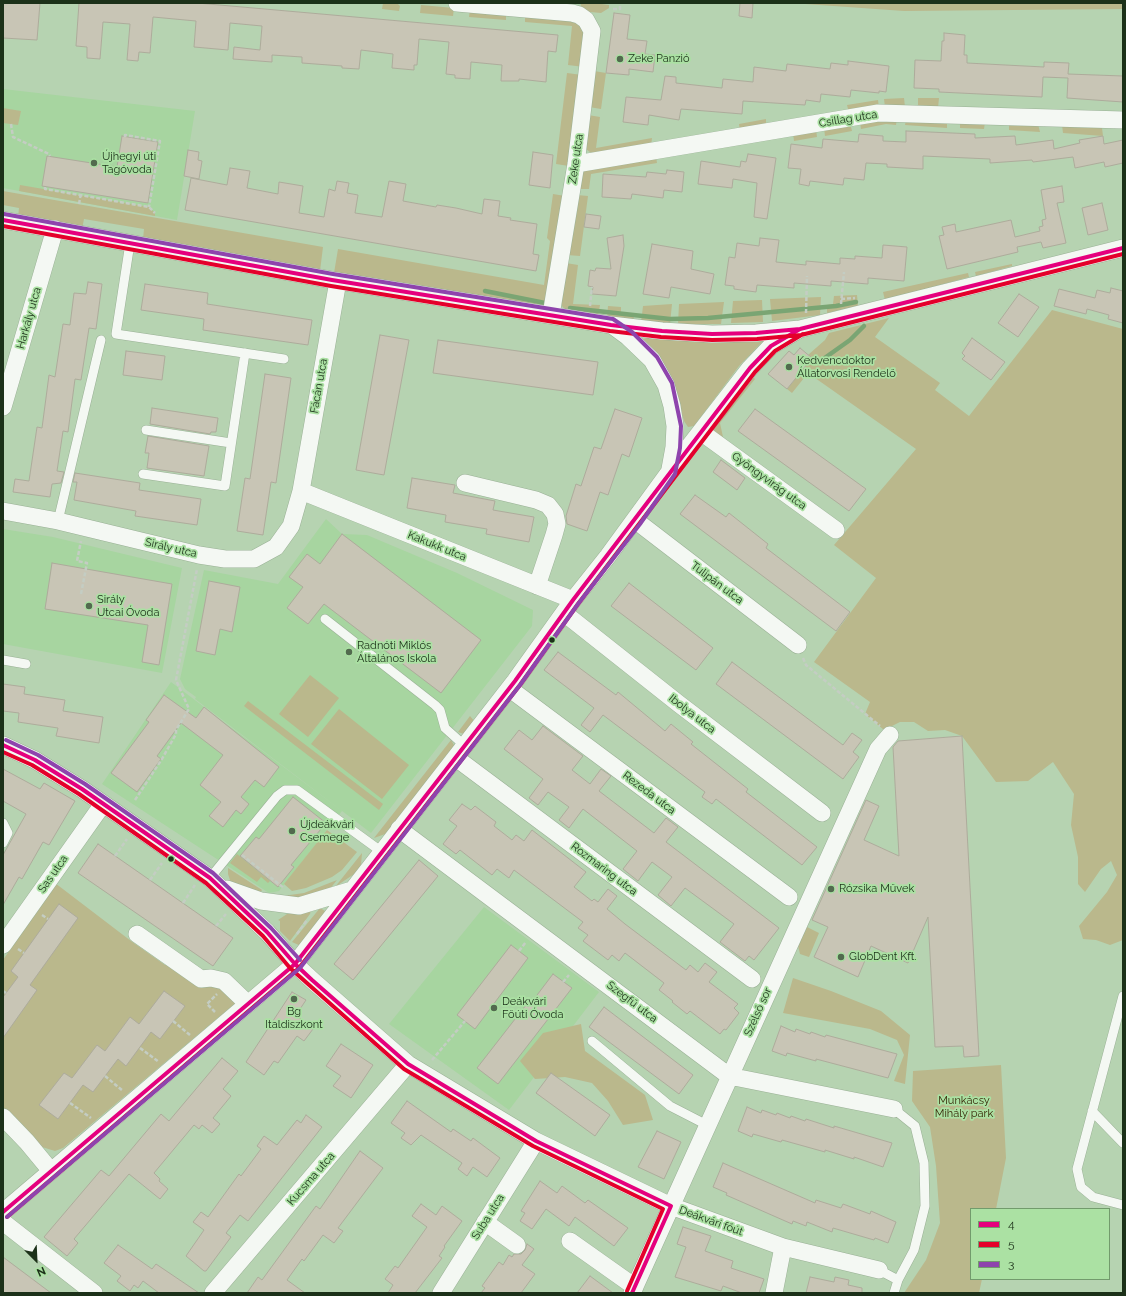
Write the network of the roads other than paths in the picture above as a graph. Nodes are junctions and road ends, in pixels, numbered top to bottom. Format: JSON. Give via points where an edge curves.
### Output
{"nodes":[{"id":1,"x":457,"y":3,"type":"edge"},
{"id":2,"x":1123,"y":120,"type":"edge"},
{"id":3,"x":576,"y":164,"type":"junction"},
{"id":4,"x":3,"y":220,"type":"edge"},
{"id":5,"x":55,"y":229,"type":"junction"},
{"id":6,"x":130,"y":243,"type":"junction"},
{"id":7,"x":1123,"y":248,"type":"edge"},
{"id":8,"x":338,"y":281,"type":"junction"},
{"id":9,"x":551,"y":315,"type":"junction"},
{"id":10,"x":803,"y":321,"type":"junction"},
{"id":11,"x":611,"y":325,"type":"junction"},
{"id":12,"x":101,"y":340,"type":"dead end"},
{"id":13,"x":245,"y":353,"type":"junction"},
{"id":14,"x":284,"y":359,"type":"dead end"},
{"id":15,"x":3,"y":407,"type":"edge"},
{"id":16,"x":146,"y":430,"type":"dead end"},
{"id":17,"x":701,"y":432,"type":"junction"},
{"id":18,"x":231,"y":443,"type":"junction"},
{"id":19,"x":670,"y":471,"type":"junction"},
{"id":20,"x":143,"y":474,"type":"dead end"},
{"id":21,"x":465,"y":483,"type":"dead end"},
{"id":22,"x":301,"y":491,"type":"junction"},
{"id":23,"x":3,"y":511,"type":"edge"},
{"id":24,"x":635,"y":520,"type":"junction"},
{"id":25,"x":58,"y":521,"type":"junction"},
{"id":26,"x":836,"y":530,"type":"dead end"},
{"id":27,"x":537,"y":586,"type":"junction"},
{"id":28,"x":569,"y":606,"type":"junction"},
{"id":29,"x":325,"y":619,"type":"dead end"},
{"id":30,"x":798,"y":644,"type":"dead end"},
{"id":31,"x":3,"y":660,"type":"edge"},
{"id":32,"x":26,"y":664,"type":"dead end"},
{"id":33,"x":510,"y":689,"type":"junction"},
{"id":34,"x":890,"y":734,"type":"road end"},
{"id":35,"x":3,"y":745,"type":"edge"},
{"id":36,"x":461,"y":752,"type":"junction"},
{"id":37,"x":103,"y":804,"type":"junction"},
{"id":38,"x":822,"y":812,"type":"dead end"},
{"id":39,"x":3,"y":823,"type":"edge"},
{"id":40,"x":399,"y":829,"type":"junction"},
{"id":41,"x":3,"y":843,"type":"edge"},
{"id":42,"x":382,"y":852,"type":"junction"},
{"id":43,"x":210,"y":882,"type":"junction"},
{"id":44,"x":352,"y":890,"type":"junction"},
{"id":45,"x":789,"y":897,"type":"dead end"},
{"id":46,"x":282,"y":905,"type":"junction"},
{"id":47,"x":267,"y":932,"type":"junction"},
{"id":48,"x":137,"y":934,"type":"dead end"},
{"id":49,"x":3,"y":945,"type":"edge"},
{"id":50,"x":295,"y":964,"type":"junction"},
{"id":51,"x":752,"y":979,"type":"dead end"},
{"id":52,"x":1123,"y":996,"type":"edge"},
{"id":53,"x":248,"y":1004,"type":"junction"},
{"id":54,"x":592,"y":1041,"type":"dead end"},
{"id":55,"x":415,"y":1068,"type":"junction"},
{"id":56,"x":729,"y":1076,"type":"junction"},
{"id":57,"x":894,"y":1109,"type":"joint"},
{"id":58,"x":1092,"y":1111,"type":"junction"},
{"id":59,"x":3,"y":1117,"type":"edge"},
{"id":60,"x":708,"y":1125,"type":"junction"},
{"id":61,"x":536,"y":1141,"type":"junction"},
{"id":62,"x":1123,"y":1143,"type":"edge"},
{"id":63,"x":51,"y":1171,"type":"junction"},
{"id":64,"x":1123,"y":1205,"type":"edge"},
{"id":65,"x":671,"y":1206,"type":"junction"},
{"id":66,"x":3,"y":1212,"type":"edge"},
{"id":67,"x":3,"y":1222,"type":"edge"},
{"id":68,"x":485,"y":1222,"type":"junction"},
{"id":69,"x":570,"y":1240,"type":"dead end"},
{"id":70,"x":517,"y":1245,"type":"dead end"},
{"id":71,"x":783,"y":1247,"type":"junction"},
{"id":72,"x":879,"y":1270,"type":"joint"},
{"id":73,"x":898,"y":1280,"type":"junction"},
{"id":74,"x":634,"y":1290,"type":"edge"},
{"id":75,"x":94,"y":1293,"type":"edge"},
{"id":76,"x":213,"y":1293,"type":"edge"},
{"id":77,"x":441,"y":1293,"type":"edge"},
{"id":78,"x":774,"y":1293,"type":"edge"},
{"id":79,"x":894,"y":1293,"type":"edge"}],
"edges":[{"from":1,"to":3,"type":"street","name":"Zeke utca","via":[[572,13],[586,20],[592,31],[592,39]]},
{"from":2,"to":3,"type":"street","name":"Csillag utca","via":[[878,113]]},
{"from":3,"to":9,"type":"street","name":"Zeke utca"},
{"from":4,"to":5,"type":"street"},
{"from":5,"to":6,"type":"street"},
{"from":5,"to":15,"type":"street","name":"Harkály utca"},
{"from":6,"to":8,"type":"street"},
{"from":6,"to":13,"type":"lane","via":[[116,334]]},
{"from":7,"to":10,"type":"street"},
{"from":8,"to":9,"type":"street"},
{"from":8,"to":22,"type":"street","name":"Fácán utca"},
{"from":9,"to":11,"type":"street"},
{"from":10,"to":11,"type":"street","via":[[756,333],[712,334]]},
{"from":10,"to":17,"type":"street","via":[[758,358]]},
{"from":11,"to":19,"type":"street","via":[[652,360],[666,385],[675,426]]},
{"from":12,"to":25,"type":"lane"},
{"from":13,"to":14,"type":"lane"},
{"from":13,"to":18,"type":"lane"},
{"from":16,"to":18,"type":"lane"},
{"from":17,"to":19,"type":"street"},
{"from":17,"to":26,"type":"street","name":"Gyöngyvirág utca"},
{"from":18,"to":20,"type":"lane","via":[[225,486]]},
{"from":19,"to":24,"type":"street"},
{"from":21,"to":27,"type":"street","via":[[536,500],[548,505],[555,514],[554,535]]},
{"from":22,"to":25,"type":"street","name":"Sirály utca","via":[[291,526],[276,547],[254,560],[199,555]]},
{"from":22,"to":27,"type":"street","name":"Kakukk utca"},
{"from":23,"to":25,"type":"street","name":"Sirály utca"},
{"from":24,"to":28,"type":"street"},
{"from":24,"to":30,"type":"street","name":"Tulipán utca"},
{"from":27,"to":28,"type":"street","name":"Kakukk utca"},
{"from":28,"to":33,"type":"street"},
{"from":28,"to":38,"type":"street","name":"Ibolya utca","via":[[679,704]]},
{"from":29,"to":36,"type":"lane","via":[[435,705],[440,710],[445,728]]},
{"from":31,"to":32,"type":"lane"},
{"from":33,"to":36,"type":"street"},
{"from":33,"to":45,"type":"street","name":"Rezeda utca"},
{"from":34,"to":56,"type":"street","name":"Szélső sor","via":[[878,749]]},
{"from":35,"to":37,"type":"street","name":"Deákvári főút","via":[[36,760]]},
{"from":36,"to":40,"type":"street"},
{"from":36,"to":51,"type":"street","name":"Rozmaring utca"},
{"from":37,"to":43,"type":"street","name":"Deákvári főút"},
{"from":37,"to":49,"type":"street","name":"Sas utca"},
{"from":39,"to":41,"type":"lane","via":[[8,833]]},
{"from":40,"to":42,"type":"street"},
{"from":40,"to":56,"type":"street","name":"Szegfű utca"},
{"from":42,"to":43,"type":"lane","via":[[297,790],[285,790],[277,796]]},
{"from":42,"to":44,"type":"street"},
{"from":43,"to":46,"type":"street","name":"Deákvári főút","via":[[256,899]]},
{"from":43,"to":47,"type":"street","name":"Deákvári főút"},
{"from":44,"to":46,"type":"street","name":"Deákvári főút","via":[[299,906]]},
{"from":44,"to":50,"type":"street"},
{"from":46,"to":47,"type":"street","via":[[270,915]]},
{"from":47,"to":50,"type":"street","name":"Deákvári főút"},
{"from":48,"to":53,"type":"street","via":[[201,978],[224,981]]},
{"from":50,"to":53,"type":"street"},
{"from":50,"to":55,"type":"street","name":"Deákvári főút"},
{"from":52,"to":58,"type":"lane"},
{"from":53,"to":63,"type":"street"},
{"from":54,"to":60,"type":"lane","via":[[670,1106]]},
{"from":55,"to":61,"type":"street","name":"Deákvári főút"},
{"from":55,"to":76,"type":"street","name":"Kucsma utca"},
{"from":56,"to":57,"type":"street","name":"Szegfű utca"},
{"from":56,"to":60,"type":"street","name":"Szélső sor"},
{"from":57,"to":73,"type":"lane","via":[[915,1126],[924,1163],[925,1206],[914,1250]]},
{"from":58,"to":62,"type":"lane"},
{"from":58,"to":64,"type":"lane","via":[[1077,1169],[1081,1187],[1092,1197]]},
{"from":59,"to":63,"type":"street","via":[[28,1142]]},
{"from":60,"to":65,"type":"street","name":"Szélső sor"},
{"from":61,"to":65,"type":"street","name":"Deákvári főút"},
{"from":61,"to":68,"type":"street","name":"Suba utca"},
{"from":63,"to":66,"type":"street"},
{"from":65,"to":71,"type":"street","name":"Deákvári főút"},
{"from":65,"to":74,"type":"street","name":"Szélső sor"},
{"from":67,"to":75,"type":"street"},
{"from":68,"to":70,"type":"street"},
{"from":68,"to":77,"type":"street","name":"Suba utca"},
{"from":69,"to":74,"type":"street"},
{"from":71,"to":72,"type":"street","name":"Deákvári főút"},
{"from":71,"to":78,"type":"street"},
{"from":72,"to":73,"type":"lane"},
{"from":73,"to":79,"type":"lane"}]}
